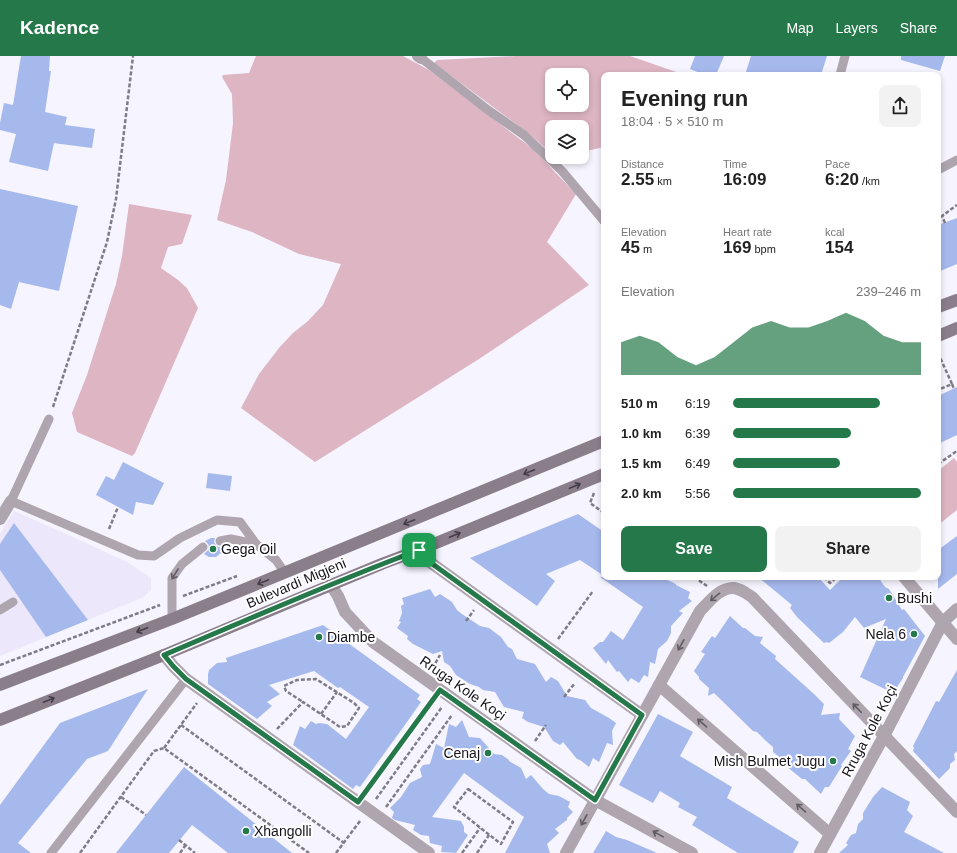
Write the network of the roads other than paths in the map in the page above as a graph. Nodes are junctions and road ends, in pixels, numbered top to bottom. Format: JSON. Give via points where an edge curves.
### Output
{"nodes":[{"id":1,"x":845,"y":56,"type":"edge"},
{"id":2,"x":422,"y":57,"type":"edge"},
{"id":3,"x":841,"y":72,"type":"edge"},
{"id":4,"x":957,"y":160,"type":"edge"},
{"id":5,"x":941,"y":168,"type":"edge"},
{"id":6,"x":601,"y":217,"type":"edge"},
{"id":7,"x":957,"y":300,"type":"edge"},
{"id":8,"x":941,"y":306,"type":"edge"},
{"id":9,"x":957,"y":328,"type":"edge"},
{"id":10,"x":941,"y":335,"type":"edge"},
{"id":11,"x":49,"y":419,"type":"road end"},
{"id":12,"x":601,"y":442,"type":"edge"},
{"id":13,"x":601,"y":475,"type":"edge"},
{"id":14,"x":11,"y":501,"type":"junction"},
{"id":15,"x":0,"y":519,"type":"edge"},
{"id":16,"x":220,"y":541,"type":"dead end"},
{"id":17,"x":256,"y":544,"type":"junction"},
{"id":18,"x":203,"y":547,"type":"dead end"},
{"id":19,"x":419,"y":550,"type":"junction"},
{"id":20,"x":285,"y":573,"type":"junction"},
{"id":21,"x":907,"y":580,"type":"edge"},
{"id":22,"x":331,"y":584,"type":"junction"},
{"id":23,"x":13,"y":602,"type":"dead end"},
{"id":24,"x":957,"y":609,"type":"edge"},
{"id":25,"x":0,"y":610,"type":"edge"},
{"id":26,"x":172,"y":619,"type":"junction"},
{"id":27,"x":943,"y":622,"type":"junction"},
{"id":28,"x":957,"y":638,"type":"edge"},
{"id":29,"x":164,"y":655,"type":"junction"},
{"id":30,"x":186,"y":679,"type":"junction"},
{"id":31,"x":0,"y":685,"type":"edge"},
{"id":32,"x":659,"y":685,"type":"junction"},
{"id":33,"x":27,"y":709,"type":"junction"},
{"id":34,"x":642,"y":715,"type":"junction"},
{"id":35,"x":0,"y":720,"type":"edge"},
{"id":36,"x":0,"y":728,"type":"edge"},
{"id":37,"x":884,"y":736,"type":"junction"},
{"id":38,"x":595,"y":800,"type":"junction"},
{"id":39,"x":957,"y":812,"type":"edge"},
{"id":40,"x":830,"y":834,"type":"junction"},
{"id":41,"x":51,"y":853,"type":"edge"},
{"id":42,"x":429,"y":853,"type":"edge"},
{"id":43,"x":566,"y":853,"type":"edge"},
{"id":44,"x":692,"y":853,"type":"edge"},
{"id":45,"x":820,"y":853,"type":"edge"}],
"edges":[{"from":1,"to":3,"type":"lane"},
{"from":2,"to":6,"type":"lane","via":[[488,110],[524,135],[562,171]]},
{"from":4,"to":5,"type":"lane"},
{"from":7,"to":8,"type":"main road"},
{"from":9,"to":10,"type":"main road"},
{"from":11,"to":14,"type":"lane"},
{"from":12,"to":20,"type":"main road","name":"Bulevardi Migjeni","one_way":true},
{"from":19,"to":13,"type":"main road","name":"Bulevardi Migjeni","one_way":true},
{"from":14,"to":15,"type":"street"},
{"from":14,"to":17,"type":"lane","via":[[138,555],[154,556],[180,538],[217,520],[240,522]]},
{"from":16,"to":17,"type":"lane","via":[[231,539]]},
{"from":17,"to":20,"type":"lane","via":[[276,560]]},
{"from":18,"to":26,"type":"lane","one_way":true,"via":[[182,564],[172,578]]},
{"from":19,"to":22,"type":"main road","name":"Bulevardi Migjeni"},
{"from":19,"to":34,"type":"street","via":[[427,560]]},
{"from":20,"to":26,"type":"main road","name":"Bulevardi Migjeni","one_way":true},
{"from":21,"to":27,"type":"street"},
{"from":22,"to":29,"type":"main road","name":"Bulevardi Migjeni"},
{"from":22,"to":38,"type":"street","name":"Rruga Kole Koçi","via":[[345,612],[373,642]]},
{"from":23,"to":25,"type":"lane"},
{"from":24,"to":27,"type":"street","name":"Rruga Kole Koçi"},
{"from":26,"to":31,"type":"main road","name":"Bulevardi Migjeni","one_way":true},
{"from":27,"to":28,"type":"street"},
{"from":27,"to":37,"type":"street","name":"Rruga Kole Koçi"},
{"from":29,"to":30,"type":"street"},
{"from":33,"to":29,"type":"main road","name":"Bulevardi Migjeni","one_way":true},
{"from":30,"to":41,"type":"lane"},
{"from":30,"to":42,"type":"street"},
{"from":32,"to":34,"type":"street"},
{"from":37,"to":32,"type":"street","one_way":true,"via":[[752,597],[734,588],[725,589],[700,611]]},
{"from":40,"to":32,"type":"street","one_way":true},
{"from":33,"to":35,"type":"main road","name":"Bulevardi Migjeni"},
{"from":33,"to":36,"type":"main road"},
{"from":34,"to":38,"type":"street"},
{"from":37,"to":39,"type":"street"},
{"from":37,"to":40,"type":"street","name":"Rruga Kole Koçi"},
{"from":38,"to":43,"type":"street","one_way":true},
{"from":44,"to":38,"type":"street","name":"Rruga Kole Koçi","one_way":true},
{"from":40,"to":45,"type":"street","name":"Rruga Kole Koçi"}]}
